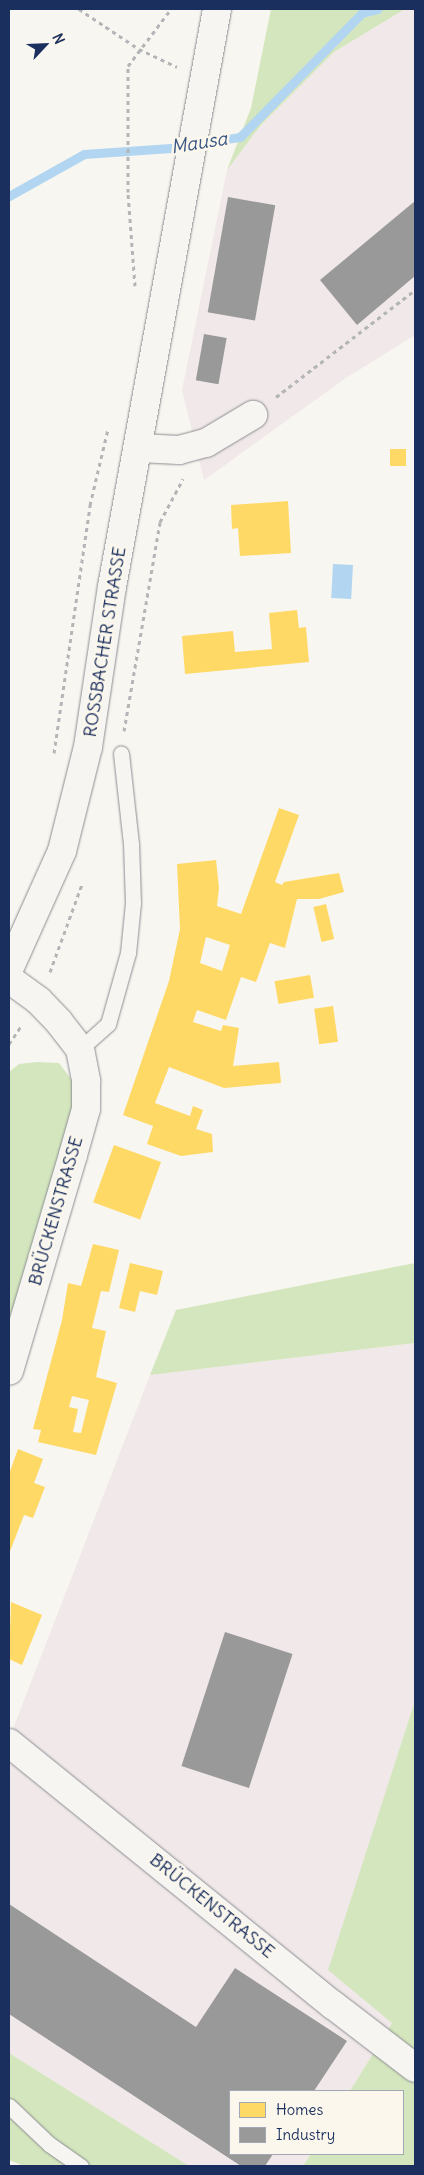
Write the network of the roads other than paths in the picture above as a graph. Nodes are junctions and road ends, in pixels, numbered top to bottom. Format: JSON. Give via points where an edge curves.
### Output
{"nodes":[{"id":1,"x":217,"y":9,"type":"edge"},
{"id":2,"x":254,"y":415,"type":"road end"},
{"id":3,"x":139,"y":448,"type":"junction"},
{"id":4,"x":121,"y":754,"type":"dead end"},
{"id":5,"x":9,"y":969,"type":"edge"},
{"id":6,"x":9,"y":979,"type":"edge"},
{"id":7,"x":80,"y":1049,"type":"junction"},
{"id":8,"x":9,"y":1371,"type":"edge"},
{"id":9,"x":9,"y":1743,"type":"edge"},
{"id":10,"x":415,"y":2068,"type":"edge"},
{"id":11,"x":9,"y":2106,"type":"edge"},
{"id":12,"x":81,"y":2166,"type":"edge"}],
"edges":[{"from":1,"to":3,"type":"street","name":"ROSSBACHER STRASSE"},
{"from":2,"to":3,"type":"street","via":[[206,443],[179,450]]},
{"from":3,"to":5,"type":"street","name":"ROSSBACHER STRASSE","via":[[112,588],[88,747],[65,841]]},
{"from":4,"to":7,"type":"lane","via":[[131,844],[133,903],[128,953],[108,1024]]},
{"from":6,"to":7,"type":"street","name":"BRÜCKENSTRASSE","via":[[39,1001]]},
{"from":7,"to":8,"type":"street","name":"BRÜCKENSTRASSE","via":[[86,1081],[86,1109]]},
{"from":9,"to":10,"type":"street","name":"BRÜCKENSTRASSE"},
{"from":11,"to":12,"type":"lane","via":[[48,2144]]}]}
